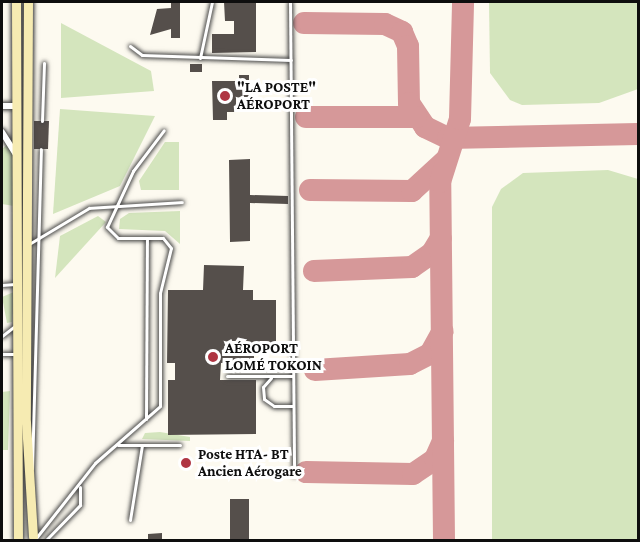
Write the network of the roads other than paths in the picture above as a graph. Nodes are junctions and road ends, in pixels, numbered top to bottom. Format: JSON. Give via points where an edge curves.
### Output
{"nodes":[{"id":1,"x":16,"y":2,"type":"edge"},
{"id":2,"x":28,"y":2,"type":"edge"},
{"id":3,"x":212,"y":2,"type":"edge"},
{"id":4,"x":290,"y":2,"type":"edge"},
{"id":5,"x":130,"y":46,"type":"dead end"},
{"id":6,"x":200,"y":58,"type":"junction"},
{"id":7,"x":291,"y":60,"type":"junction"},
{"id":8,"x":44,"y":63,"type":"dead end"},
{"id":9,"x":2,"y":106,"type":"edge"},
{"id":10,"x":16,"y":106,"type":"junction"},
{"id":11,"x":42,"y":121,"type":"dead end"},
{"id":12,"x":164,"y":130,"type":"dead end"},
{"id":13,"x":2,"y":132,"type":"edge"},
{"id":14,"x":41,"y":149,"type":"dead end"},
{"id":15,"x":16,"y":154,"type":"junction"},
{"id":16,"x":119,"y":202,"type":"junction"},
{"id":17,"x":182,"y":202,"type":"dead end"},
{"id":18,"x":40,"y":237,"type":"junction"},
{"id":19,"x":147,"y":240,"type":"junction"},
{"id":20,"x":27,"y":244,"type":"junction"},
{"id":21,"x":2,"y":281,"type":"edge"},
{"id":22,"x":22,"y":284,"type":"junction"},
{"id":23,"x":4,"y":285,"type":"edge"},
{"id":24,"x":17,"y":324,"type":"junction"},
{"id":25,"x":2,"y":334,"type":"edge"},
{"id":26,"x":2,"y":354,"type":"edge"},
{"id":27,"x":17,"y":354,"type":"junction"},
{"id":28,"x":227,"y":376,"type":"dead end"},
{"id":29,"x":292,"y":376,"type":"junction"},
{"id":30,"x":272,"y":377,"type":"junction"},
{"id":31,"x":293,"y":406,"type":"junction"},
{"id":32,"x":146,"y":419,"type":"junction"},
{"id":33,"x":116,"y":445,"type":"junction"},
{"id":34,"x":142,"y":445,"type":"junction"},
{"id":35,"x":180,"y":445,"type":"dead end"},
{"id":36,"x":294,"y":476,"type":"dead end"},
{"id":37,"x":28,"y":485,"type":"junction"},
{"id":38,"x":80,"y":488,"type":"junction"},
{"id":39,"x":130,"y":520,"type":"dead end"},
{"id":40,"x":16,"y":539,"type":"edge"},
{"id":41,"x":38,"y":539,"type":"edge"}],
"edges":[{"from":1,"to":10,"type":"main road"},
{"from":2,"to":20,"type":"main road"},
{"from":3,"to":6,"type":"lane"},
{"from":4,"to":7,"type":"lane"},
{"from":5,"to":6,"type":"lane","via":[[142,55]]},
{"from":6,"to":7,"type":"lane"},
{"from":7,"to":29,"type":"lane"},
{"from":8,"to":11,"type":"lane"},
{"from":9,"to":10,"type":"street"},
{"from":10,"to":15,"type":"main road"},
{"from":12,"to":16,"type":"lane","via":[[133,171]]},
{"from":13,"to":15,"type":"street"},
{"from":14,"to":18,"type":"lane"},
{"from":15,"to":22,"type":"main road"},
{"from":16,"to":17,"type":"lane"},
{"from":16,"to":18,"type":"lane","via":[[88,208]]},
{"from":16,"to":19,"type":"lane","via":[[108,232]]},
{"from":18,"to":20,"type":"lane"},
{"from":18,"to":37,"type":"lane","via":[[36,447]]},
{"from":19,"to":32,"type":"lane"},
{"from":19,"to":32,"type":"lane","via":[[163,238],[171,248],[160,293],[160,406]]},
{"from":20,"to":22,"type":"main road"},
{"from":21,"to":23,"type":"lane"},
{"from":22,"to":23,"type":"lane"},
{"from":22,"to":24,"type":"main road"},
{"from":22,"to":37,"type":"main road"},
{"from":24,"to":25,"type":"lane"},
{"from":24,"to":27,"type":"main road"},
{"from":26,"to":27,"type":"lane"},
{"from":27,"to":40,"type":"main road"},
{"from":28,"to":30,"type":"lane"},
{"from":29,"to":30,"type":"lane"},
{"from":29,"to":31,"type":"lane"},
{"from":30,"to":31,"type":"lane","via":[[263,387],[264,399],[274,406]]},
{"from":31,"to":36,"type":"lane"},
{"from":32,"to":33,"type":"lane"},
{"from":33,"to":34,"type":"lane"},
{"from":33,"to":38,"type":"lane","via":[[95,463]]},
{"from":34,"to":35,"type":"lane"},
{"from":34,"to":39,"type":"lane"},
{"from":37,"to":41,"type":"main road"},
{"from":38,"to":41,"type":"lane"},
{"from":38,"to":41,"type":"lane","via":[[80,505]]},
{"from":40,"to":41,"type":"main road"}]}
